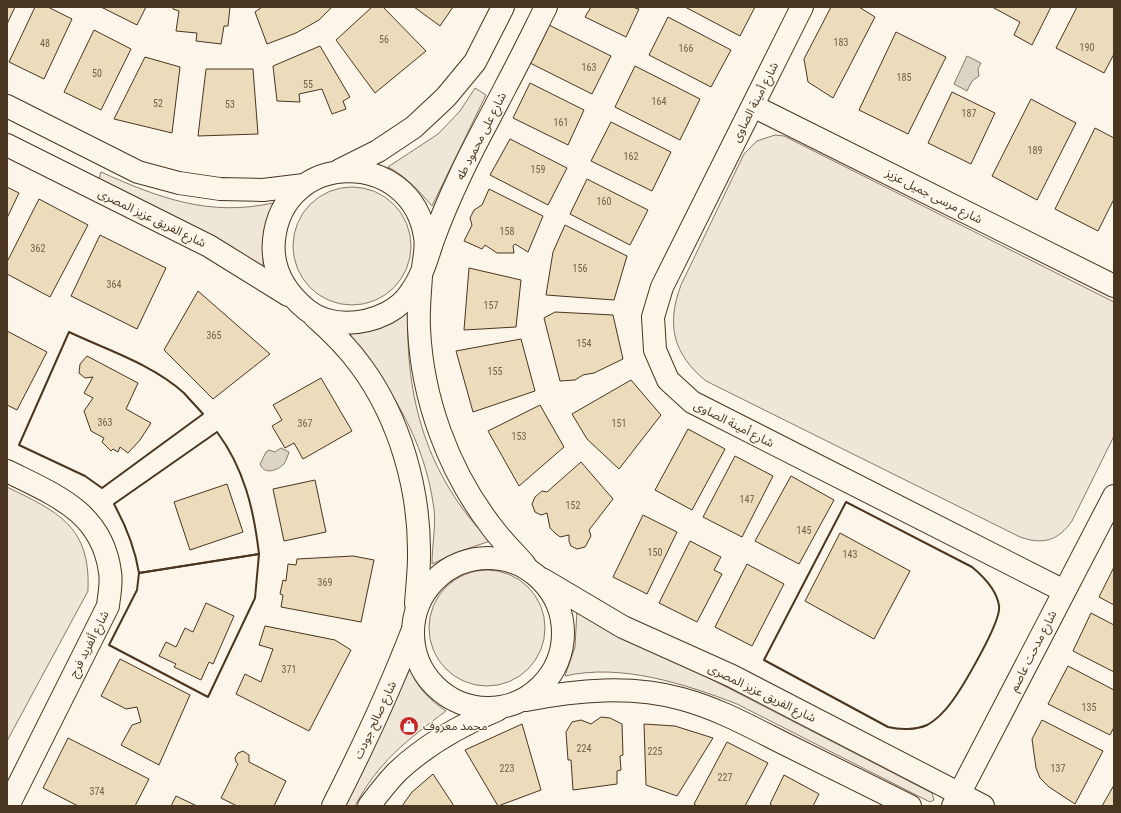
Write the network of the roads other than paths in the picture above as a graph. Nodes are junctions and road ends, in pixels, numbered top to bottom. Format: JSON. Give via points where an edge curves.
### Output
{"nodes":[{"id":1,"x":504,"y":7,"type":"edge"},
{"id":2,"x":546,"y":7,"type":"edge"},
{"id":3,"x":802,"y":7,"type":"edge"},
{"id":4,"x":7,"y":106,"type":"edge"},
{"id":5,"x":753,"y":106,"type":"junction"},
{"id":6,"x":7,"y":145,"type":"edge"},
{"id":7,"x":338,"y":170,"type":"junction"},
{"id":8,"x":304,"y":185,"type":"junction"},
{"id":9,"x":422,"y":271,"type":"junction"},
{"id":10,"x":1114,"y":286,"type":"edge"},
{"id":11,"x":293,"y":298,"type":"junction"},
{"id":12,"x":312,"y":313,"type":"junction"},
{"id":13,"x":7,"y":471,"type":"edge"},
{"id":14,"x":1114,"y":496,"type":"edge"},
{"id":15,"x":534,"y":572,"type":"junction"},
{"id":16,"x":1064,"y":591,"type":"junction"},
{"id":17,"x":415,"y":610,"type":"junction"},
{"id":18,"x":412,"y":632,"type":"junction"},
{"id":19,"x":523,"y":701,"type":"junction"},
{"id":20,"x":502,"y":708,"type":"junction"},
{"id":21,"x":956,"y":800,"type":"edge"},
{"id":22,"x":8,"y":806,"type":"edge"},
{"id":23,"x":333,"y":806,"type":"edge"},
{"id":24,"x":369,"y":806,"type":"edge"},
{"id":25,"x":910,"y":806,"type":"edge"},
{"id":26,"x":983,"y":806,"type":"edge"}],
"edges":[{"from":1,"to":7,"type":"street","via":[[475,62],[446,97],[414,127],[378,151]]},
{"from":2,"to":9,"type":"street","name":"شارع على محمود طه","via":[[460,175]]},
{"from":3,"to":5,"type":"street","name":"شارع أمينة الصاوى"},
{"from":4,"to":8,"type":"street","via":[[138,172],[172,182],[227,190],[263,190]]},
{"from":5,"to":10,"type":"street","name":"شارع مرسى جميل عزيز"},
{"from":5,"to":16,"type":"street","name":"شارع أمينة الصاوى","via":[[662,287],[653,317],[655,350],[668,380],[692,402]]},
{"from":6,"to":11,"type":"street","name":"شارع الفريق عزيز المصرى","via":[[209,246]]},
{"from":7,"to":8,"type":"street"},
{"from":7,"to":9,"type":"street","name":"شارع الفريق عزيز المصرى","via":[[369,172],[396,186],[416,209],[425,238]]},
{"from":8,"to":11,"type":"street","via":[[286,203],[276,226],[273,252],[279,277]]},
{"from":9,"to":12,"type":"street","via":[[410,294],[394,309],[375,319],[353,323],[332,321]]},
{"from":9,"to":15,"type":"street","name":"شارع الفريق عزيز المصرى","via":[[419,328],[426,381],[440,432],[462,481],[490,526]]},
{"from":11,"to":12,"type":"street"},
{"from":12,"to":17,"type":"street","via":[[338,338],[361,366],[380,397],[402,447],[416,501],[420,555]]},
{"from":13,"to":22,"type":"street","name":"شارع ألفريد فرج","via":[[60,497],[82,514],[102,541],[110,573],[108,606]]},
{"from":14,"to":16,"type":"street","name":"شارع مدحت عاصم"},
{"from":15,"to":17,"type":"street","via":[[500,557],[473,558],[448,568],[427,586]]},
{"from":15,"to":19,"type":"street","via":[[558,602],[564,630],[560,658],[545,683]]},
{"from":15,"to":21,"type":"street","name":"شارع الفريق عزيز المصرى","via":[[624,627],[732,676]]},
{"from":16,"to":21,"type":"street","name":"شارع مدحت عاصم"},
{"from":17,"to":18,"type":"street"},
{"from":18,"to":20,"type":"street","via":[[416,658],[430,682],[450,699],[475,708]]},
{"from":18,"to":23,"type":"street","name":"شارع صالح جودت","via":[[367,740]]},
{"from":19,"to":20,"type":"street"},
{"from":19,"to":25,"type":"street","via":[[562,693],[602,690],[642,692],[681,699],[719,711]]},
{"from":20,"to":24,"type":"street","via":[[463,724],[434,742],[398,771]]},
{"from":21,"to":26,"type":"street","name":"شارع الفريق عزيز المصرى"}]}
